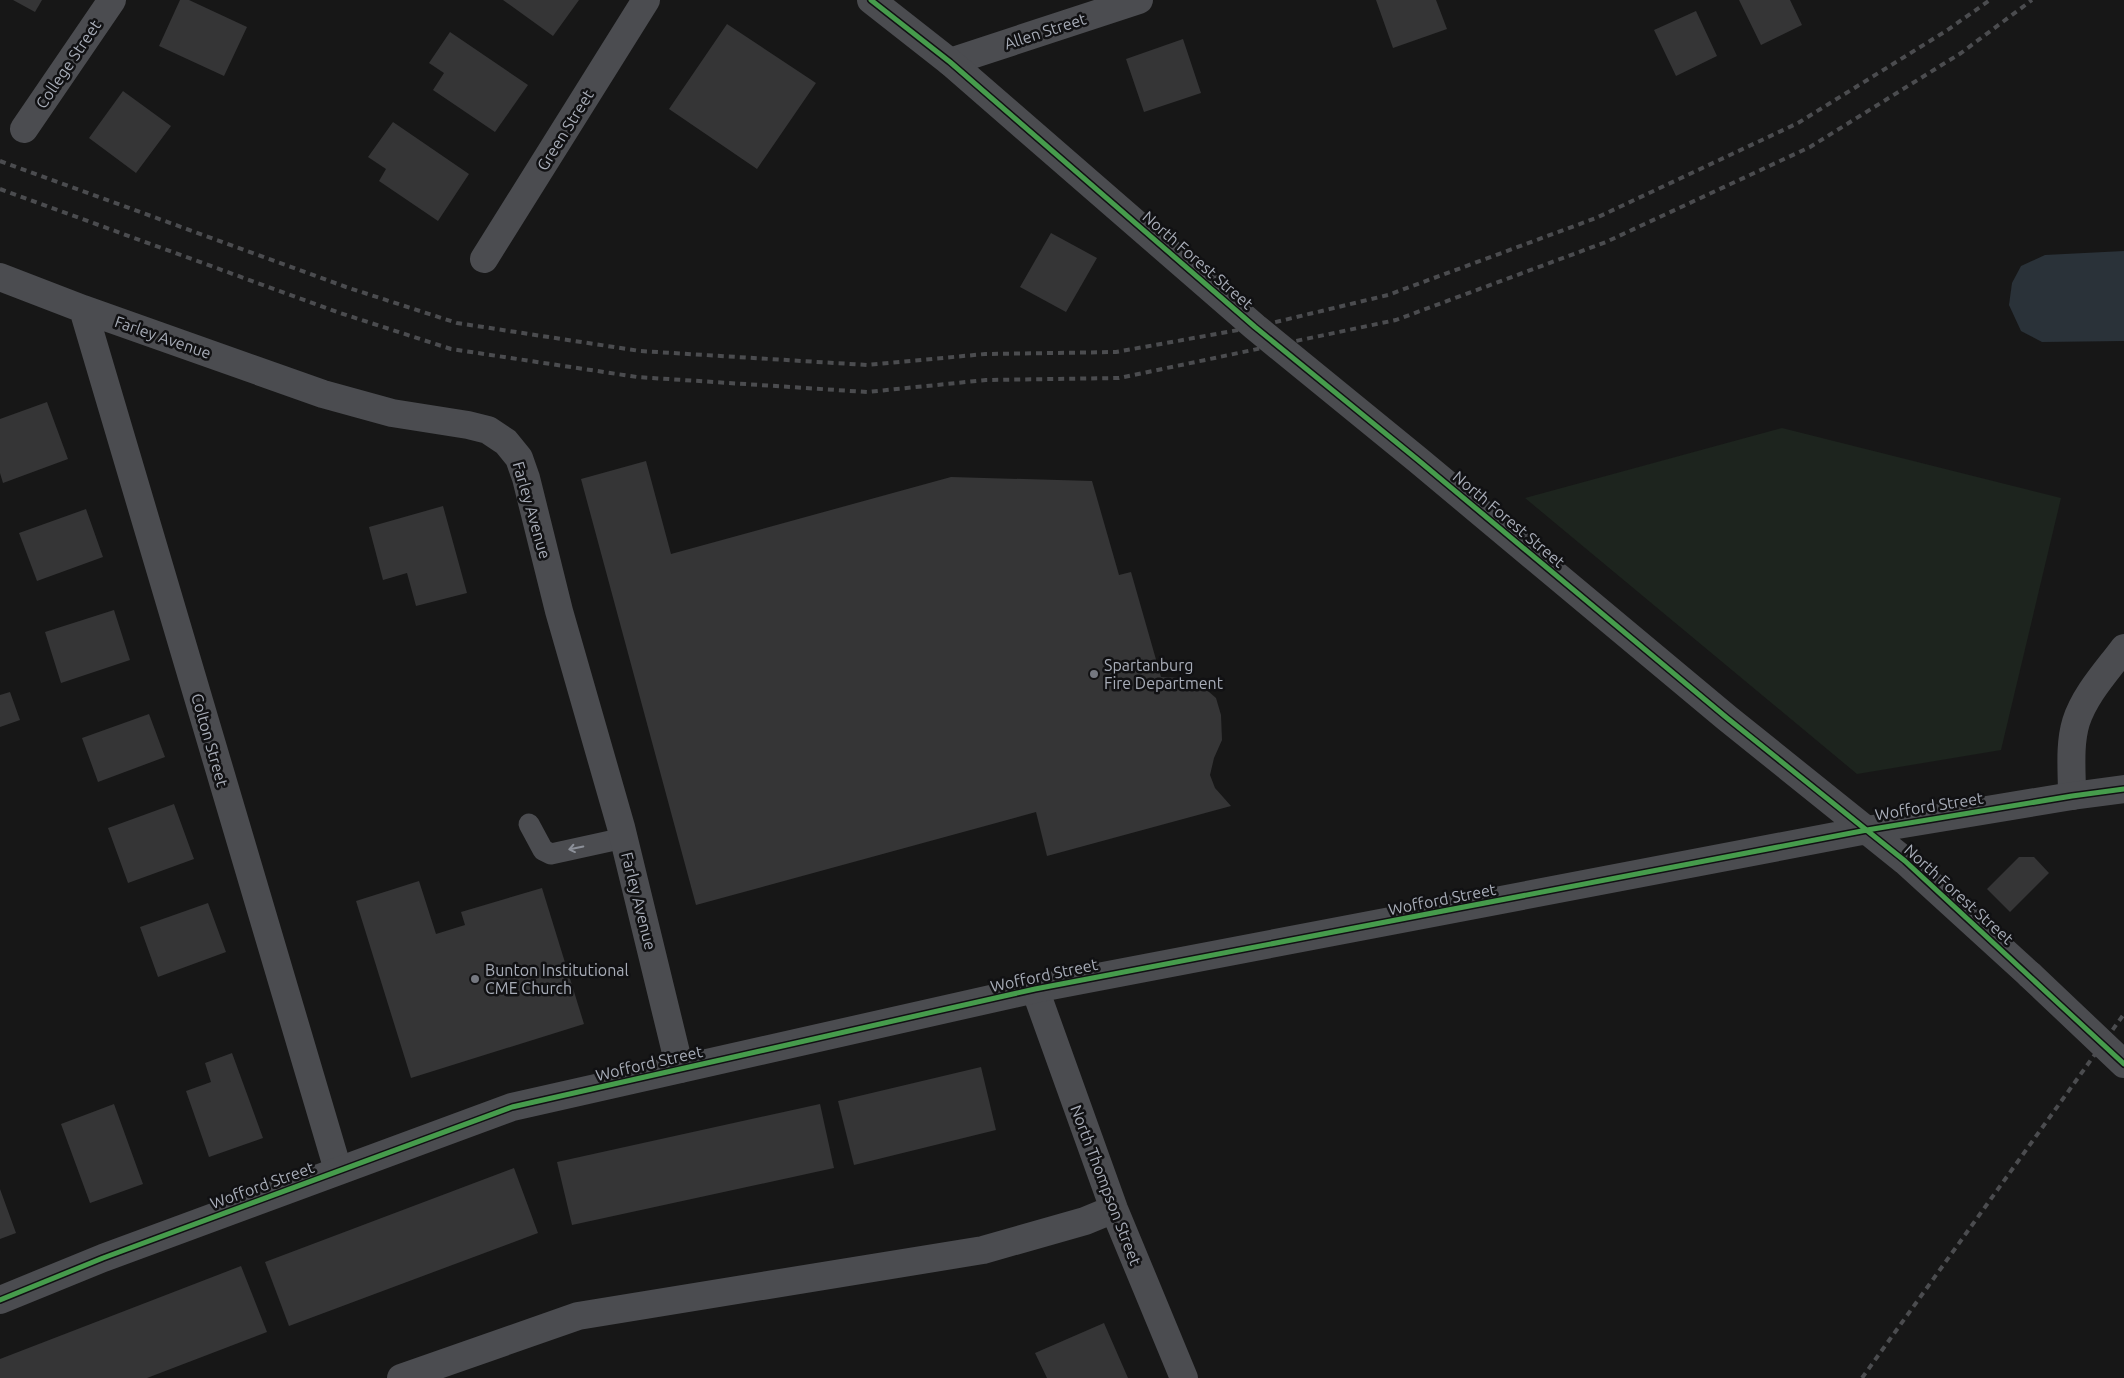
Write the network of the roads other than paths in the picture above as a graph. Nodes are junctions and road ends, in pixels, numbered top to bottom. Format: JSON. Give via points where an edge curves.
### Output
{"nodes":[{"id":1,"x":112,"y":0,"type":"edge"},
{"id":2,"x":646,"y":0,"type":"edge"},
{"id":3,"x":871,"y":0,"type":"edge"},
{"id":4,"x":1139,"y":0,"type":"edge"},
{"id":5,"x":950,"y":62,"type":"junction"},
{"id":6,"x":24,"y":129,"type":"dead end"},
{"id":7,"x":484,"y":260,"type":"dead end"},
{"id":8,"x":0,"y":277,"type":"edge"},
{"id":9,"x":83,"y":309,"type":"junction"},
{"id":10,"x":2124,"y":648,"type":"edge"},
{"id":11,"x":2124,"y":789,"type":"edge"},
{"id":12,"x":2072,"y":796,"type":"junction"},
{"id":13,"x":529,"y":824,"type":"dead end"},
{"id":14,"x":1867,"y":830,"type":"junction"},
{"id":15,"x":624,"y":838,"type":"junction"},
{"id":16,"x":1035,"y":989,"type":"junction"},
{"id":17,"x":2124,"y":1064,"type":"edge"},
{"id":18,"x":680,"y":1069,"type":"junction"},
{"id":19,"x":338,"y":1170,"type":"junction"},
{"id":20,"x":1114,"y":1209,"type":"junction"},
{"id":21,"x":0,"y":1300,"type":"edge"},
{"id":22,"x":401,"y":1378,"type":"edge"},
{"id":23,"x":1184,"y":1378,"type":"edge"}],
"edges":[{"from":1,"to":6,"type":"street","name":"College Street"},
{"from":2,"to":7,"type":"street","name":"Green Street"},
{"from":3,"to":5,"type":"street","name":"North Forest Street"},
{"from":4,"to":5,"type":"street","name":"Allen Street"},
{"from":5,"to":14,"type":"street","name":"North Forest Street","via":[[1255,326],[1727,718]]},
{"from":8,"to":9,"type":"street","name":"Farley Avenue"},
{"from":9,"to":15,"type":"street","name":"Farley Avenue","via":[[322,394],[392,413],[475,426],[506,442],[518,458],[526,478],[559,611]]},
{"from":9,"to":19,"type":"street","name":"Colton Street"},
{"from":10,"to":12,"type":"street","via":[[2088,696],[2076,723]]},
{"from":11,"to":12,"type":"street","name":"Wofford Street"},
{"from":12,"to":14,"type":"street","name":"Wofford Street"},
{"from":15,"to":13,"type":"lane","one_way":true,"via":[[551,854],[543,850]]},
{"from":14,"to":16,"type":"street","name":"Wofford Street"},
{"from":14,"to":17,"type":"street","name":"North Forest Street","bridge":true,"via":[[1905,861]]},
{"from":15,"to":18,"type":"street","name":"Farley Avenue"},
{"from":16,"to":18,"type":"street","name":"Wofford Street"},
{"from":16,"to":20,"type":"street","name":"North Thompson Street"},
{"from":18,"to":19,"type":"street","name":"Wofford Street","via":[[512,1107]]},
{"from":19,"to":21,"type":"street","name":"Wofford Street"},
{"from":20,"to":22,"type":"street","via":[[983,1250],[578,1316]]},
{"from":20,"to":23,"type":"street","name":"North Thompson Street"}]}
